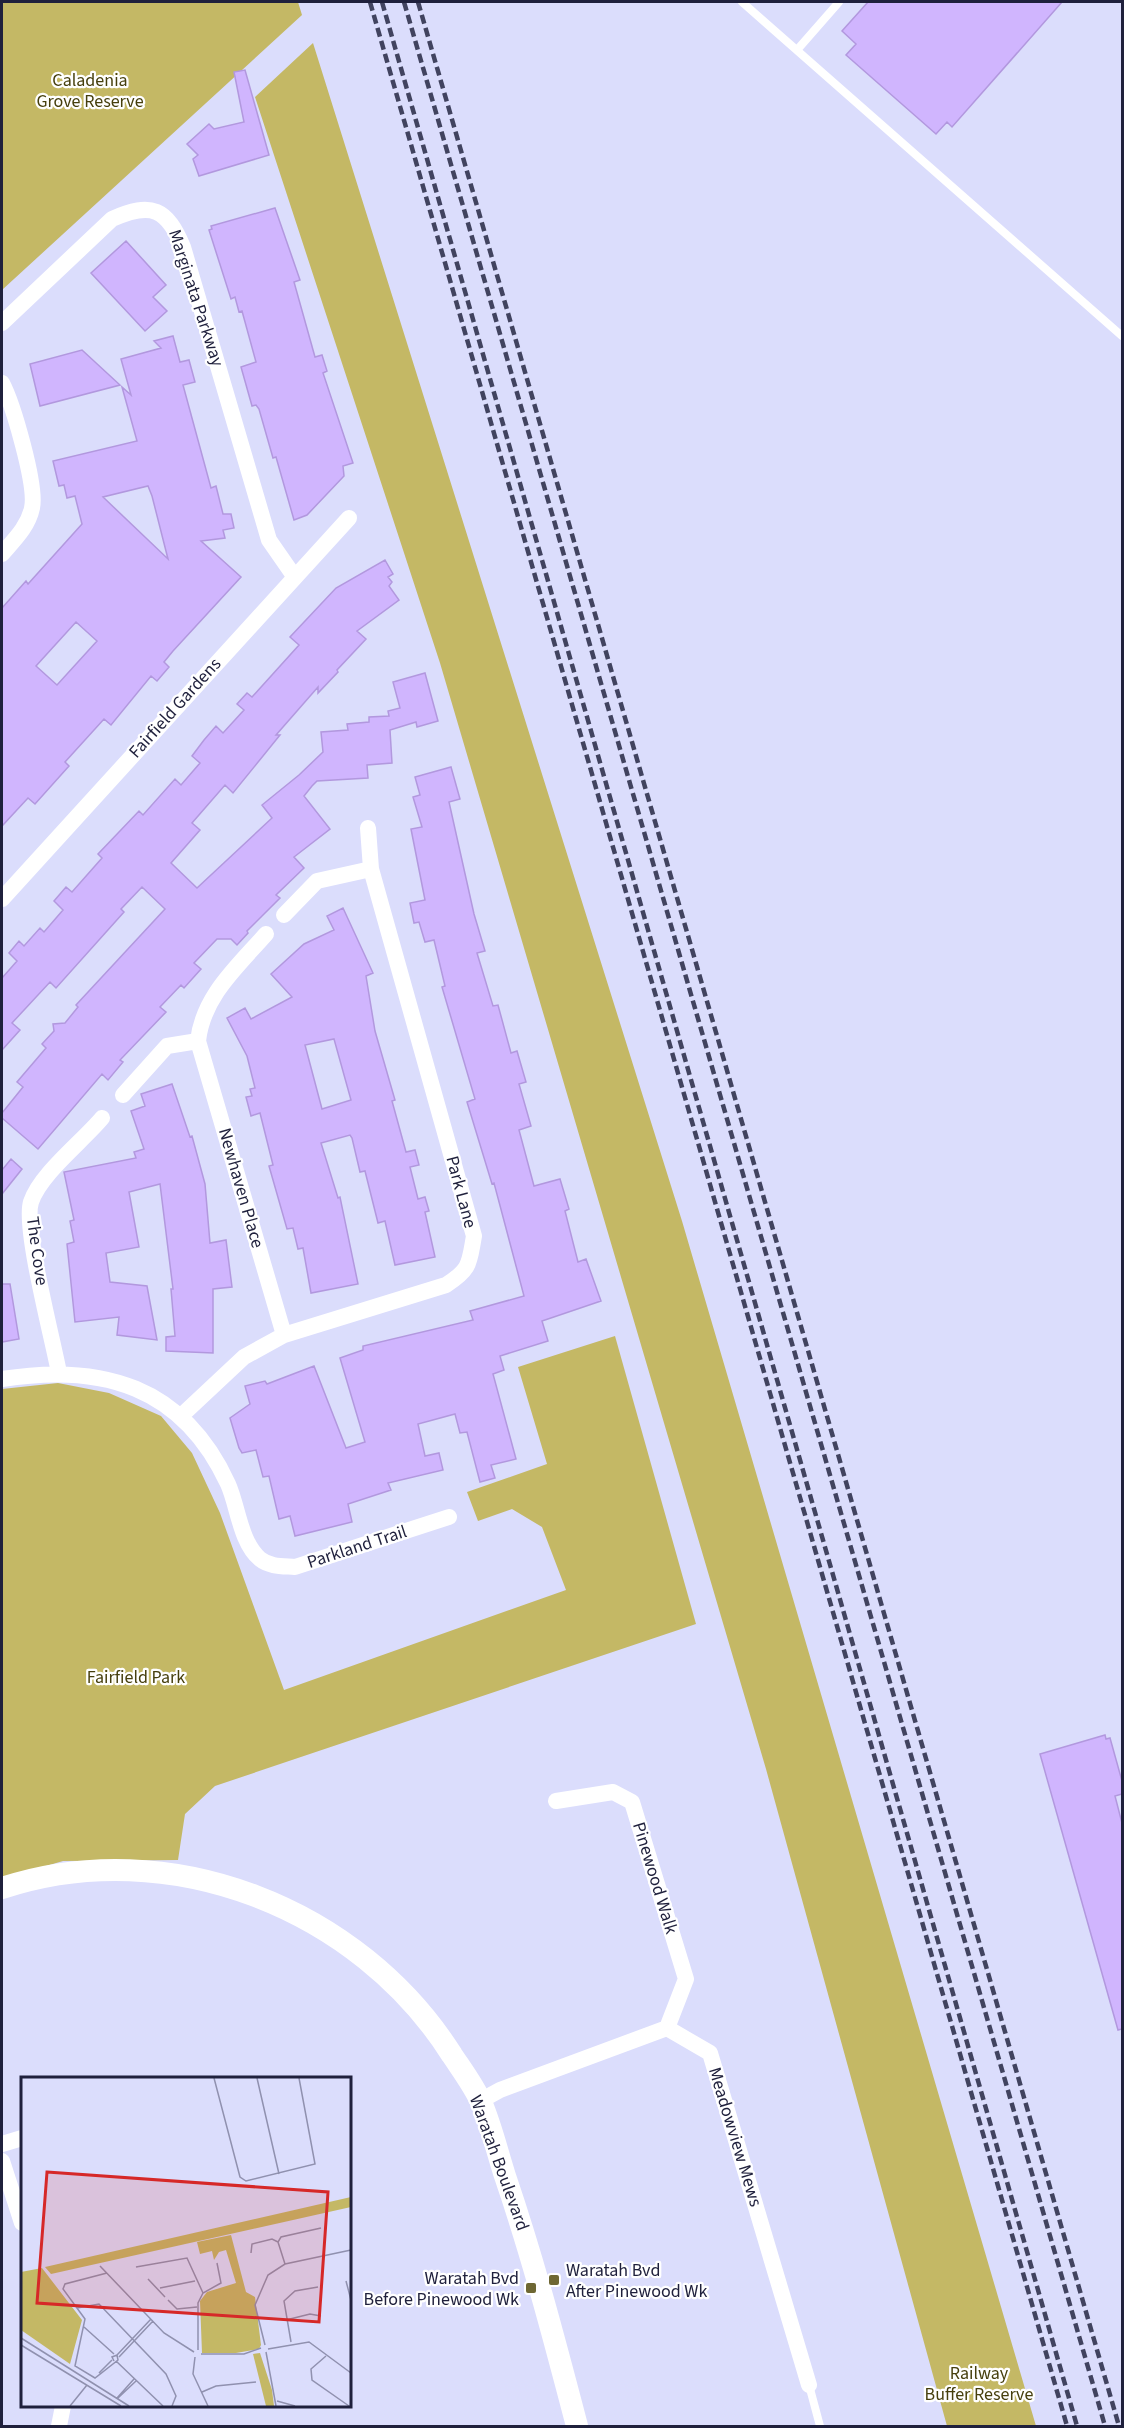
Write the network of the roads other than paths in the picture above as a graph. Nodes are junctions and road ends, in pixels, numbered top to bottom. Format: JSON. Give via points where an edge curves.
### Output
{"nodes":[{"id":1,"x":742,"y":2,"type":"edge"},
{"id":2,"x":839,"y":2,"type":"edge"},
{"id":3,"x":797,"y":50,"type":"junction"},
{"id":4,"x":2,"y":323,"type":"edge"},
{"id":5,"x":1122,"y":336,"type":"edge"},
{"id":6,"x":2,"y":384,"type":"edge"},
{"id":7,"x":349,"y":518,"type":"dead end"},
{"id":8,"x":2,"y":554,"type":"edge"},
{"id":9,"x":294,"y":576,"type":"junction"},
{"id":10,"x":368,"y":828,"type":"dead end"},
{"id":11,"x":371,"y":869,"type":"junction"},
{"id":12,"x":2,"y":899,"type":"edge"},
{"id":13,"x":284,"y":915,"type":"dead end"},
{"id":14,"x":266,"y":934,"type":"dead end"},
{"id":15,"x":198,"y":1041,"type":"junction"},
{"id":16,"x":123,"y":1095,"type":"dead end"},
{"id":17,"x":102,"y":1118,"type":"dead end"},
{"id":18,"x":284,"y":1335,"type":"junction"},
{"id":19,"x":59,"y":1372,"type":"junction"},
{"id":20,"x":2,"y":1379,"type":"edge"},
{"id":21,"x":182,"y":1416,"type":"junction"},
{"id":22,"x":449,"y":1517,"type":"dead end"},
{"id":23,"x":556,"y":1801,"type":"dead end"},
{"id":24,"x":2,"y":1888,"type":"edge"},
{"id":25,"x":667,"y":2028,"type":"junction"},
{"id":26,"x":480,"y":2101,"type":"junction"},
{"id":27,"x":21,"y":2138,"type":"edge"},
{"id":28,"x":2,"y":2144,"type":"edge"},
{"id":29,"x":2,"y":2161,"type":"edge"},
{"id":30,"x":21,"y":2220,"type":"edge"},
{"id":31,"x":809,"y":2385,"type":"joint"},
{"id":32,"x":63,"y":2407,"type":"edge"},
{"id":33,"x":59,"y":2427,"type":"edge"},
{"id":34,"x":577,"y":2427,"type":"edge"},
{"id":35,"x":820,"y":2427,"type":"edge"}],
"edges":[{"from":1,"to":3,"type":"lane"},
{"from":2,"to":3,"type":"lane"},
{"from":3,"to":5,"type":"lane"},
{"from":4,"to":9,"type":"street","name":"Marginata Parkway","via":[[112,219],[130,211],[153,210],[172,222],[183,247],[269,540]]},
{"from":6,"to":8,"type":"street","via":[[32,481],[32,508],[24,529]]},
{"from":7,"to":9,"type":"street","name":"Fairfield Gardens"},
{"from":9,"to":12,"type":"street","name":"Fairfield Gardens"},
{"from":10,"to":11,"type":"street","name":"Park Lane"},
{"from":11,"to":13,"type":"street","via":[[317,881]]},
{"from":11,"to":18,"type":"street","name":"Park Lane","via":[[474,1236],[471,1257],[464,1274],[446,1285]]},
{"from":14,"to":15,"type":"street","name":"Newhaven Place","via":[[210,999],[200,1019]]},
{"from":15,"to":16,"type":"street","via":[[167,1046]]},
{"from":15,"to":18,"type":"street","name":"Newhaven Place"},
{"from":17,"to":19,"type":"street","name":"The Cove","via":[[45,1179],[31,1202],[32,1239]]},
{"from":18,"to":21,"type":"street","name":"Park Lane","via":[[244,1357]]},
{"from":19,"to":20,"type":"street","name":"Parkland Trail"},
{"from":19,"to":21,"type":"street","name":"Parkland Trail","via":[[89,1374],[130,1384],[165,1402]]},
{"from":21,"to":22,"type":"street","name":"Parkland Trail","via":[[206,1443],[228,1485],[248,1542],[260,1558],[275,1566],[295,1567]]},
{"from":23,"to":25,"type":"street","name":"Pinewood Walk","via":[[614,1792],[632,1802],[686,1979]]},
{"from":24,"to":26,"type":"street","name":"Waratah Boulevard","via":[[61,1874],[109,1870],[182,1876],[257,1895],[346,1942],[399,1986],[434,2025]]},
{"from":25,"to":26,"type":"street"},
{"from":25,"to":31,"type":"street","name":"Meadowview Mews","via":[[710,2053]]},
{"from":26,"to":34,"type":"street","name":"Waratah Boulevard","via":[[528,2244]]},
{"from":27,"to":28,"type":"street"},
{"from":29,"to":30,"type":"street"},
{"from":31,"to":35,"type":"lane","name":"Meadowview Mews"},
{"from":32,"to":33,"type":"street"}]}
